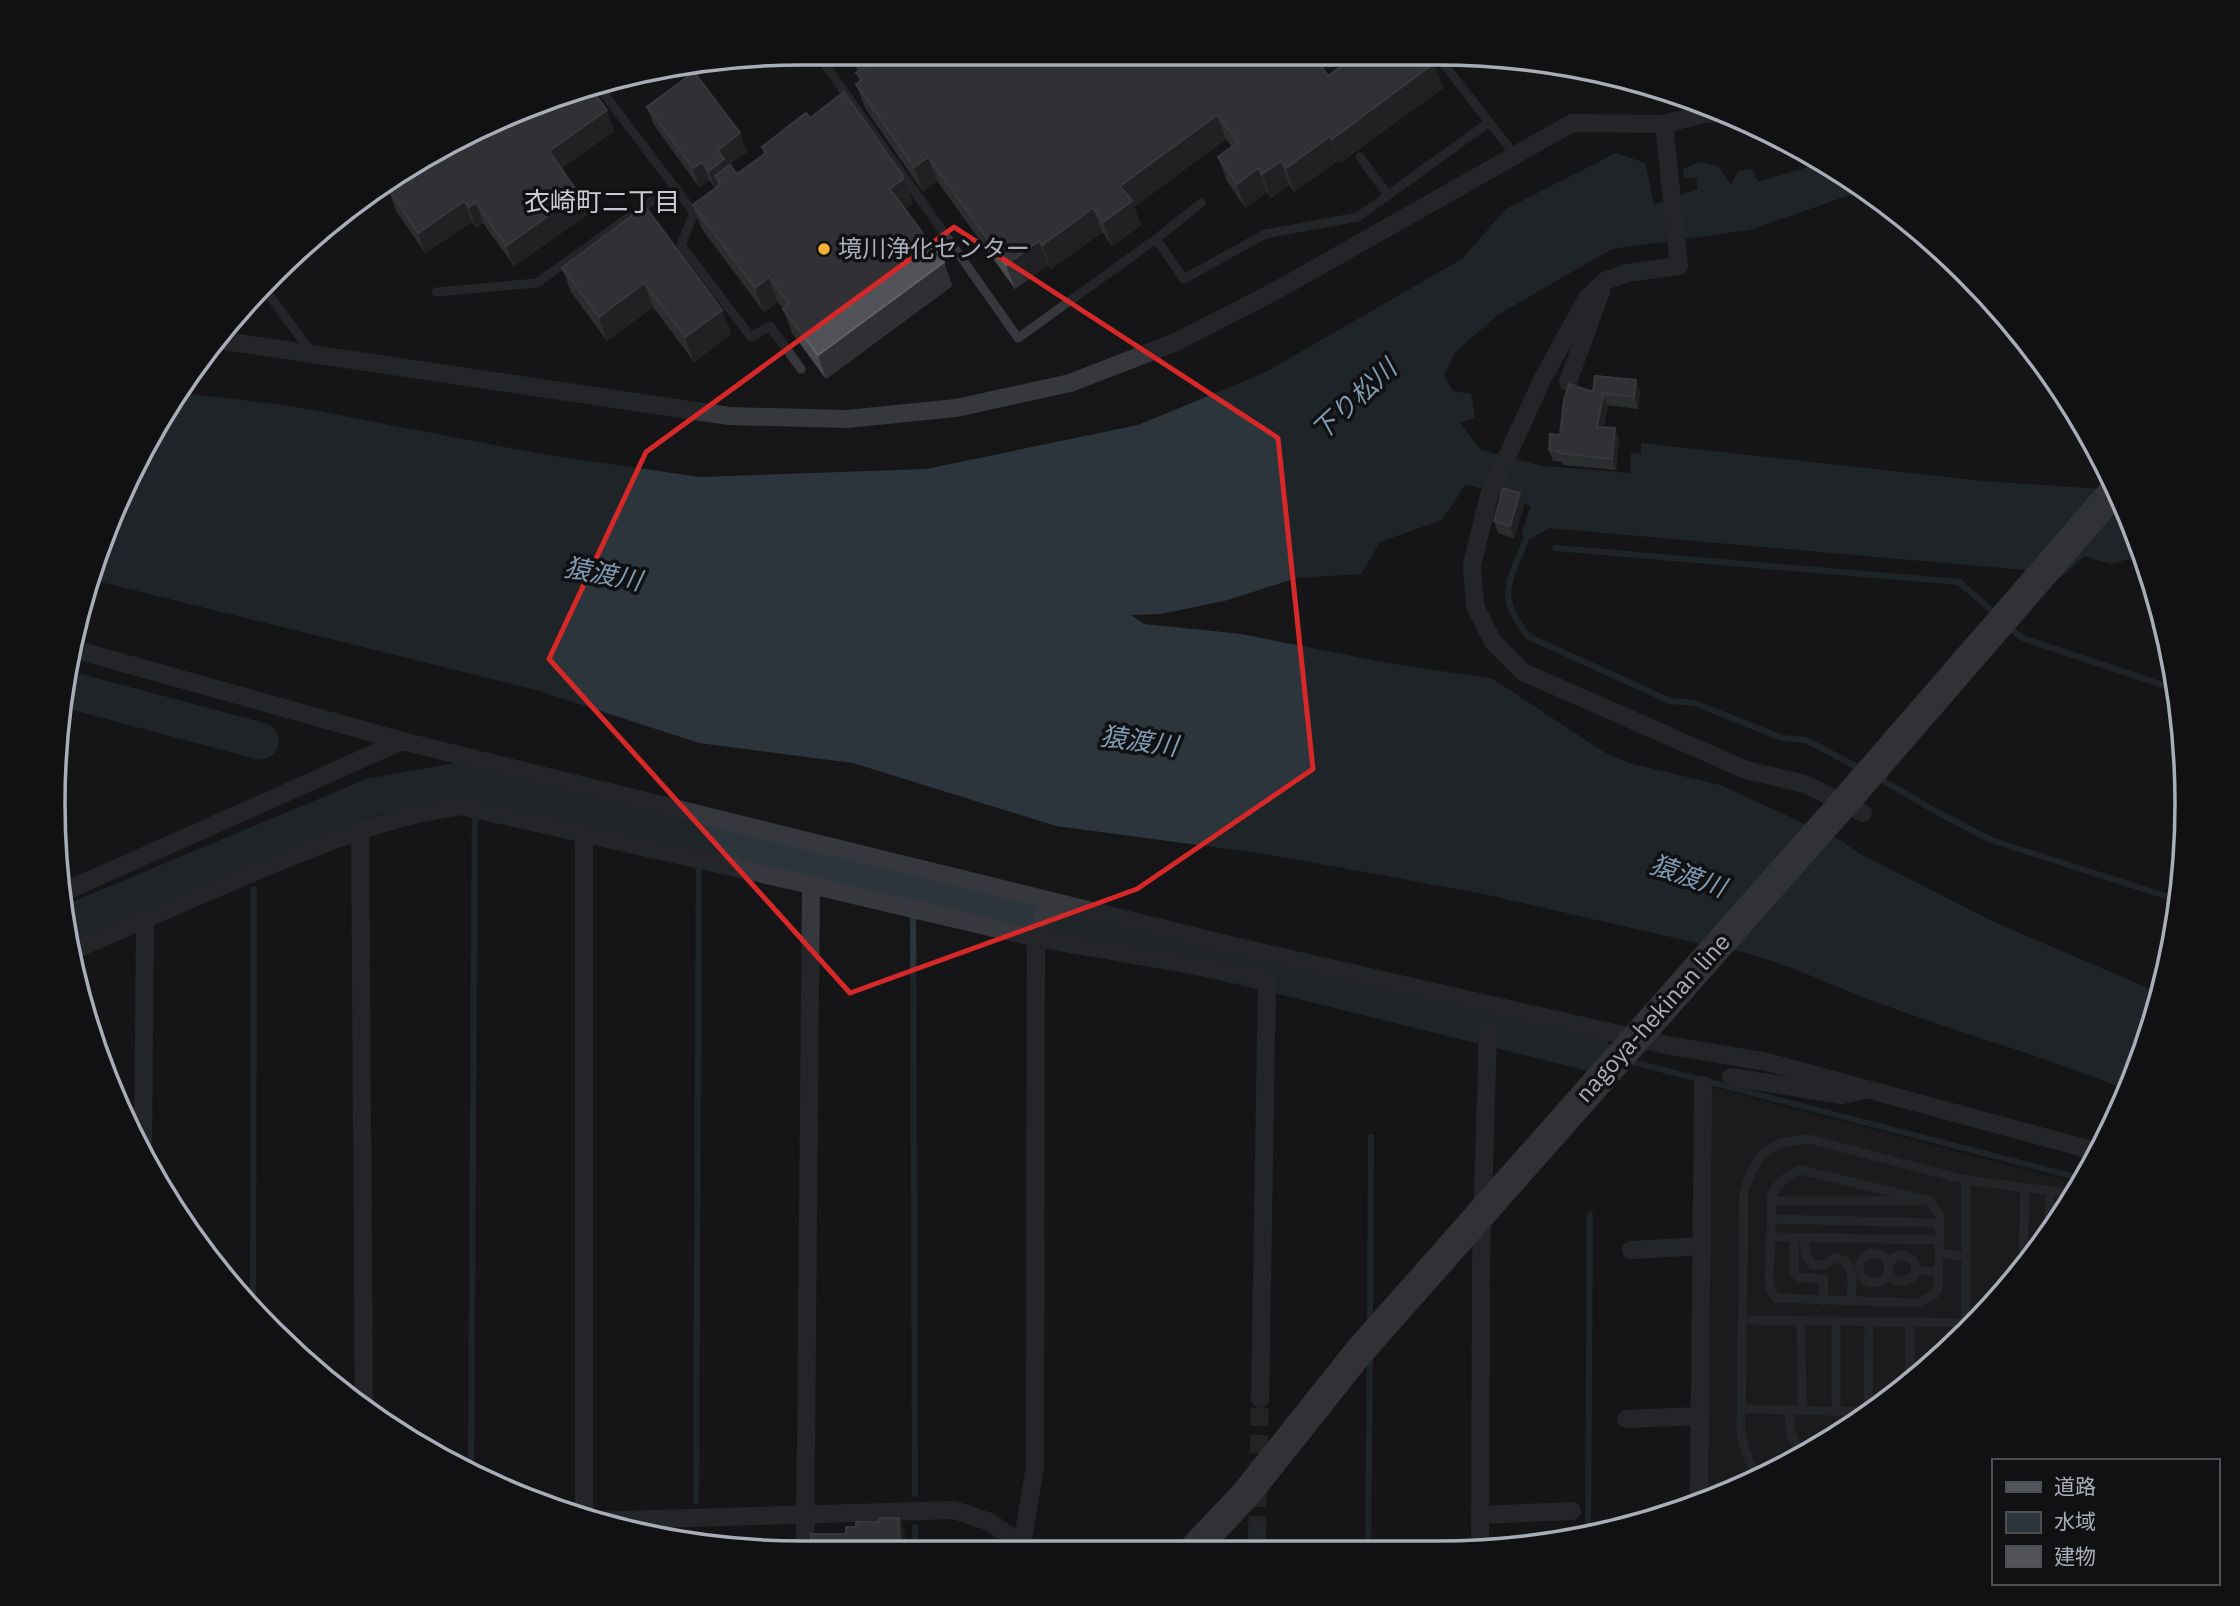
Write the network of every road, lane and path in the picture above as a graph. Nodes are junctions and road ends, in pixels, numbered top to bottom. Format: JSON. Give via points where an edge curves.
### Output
{"nodes":[{"id":1,"x":826,"y":65,"type":"edge"},
{"id":2,"x":1445,"y":65,"type":"edge"},
{"id":3,"x":603,"y":93,"type":"edge"},
{"id":4,"x":851,"y":100,"type":"junction"},
{"id":5,"x":840,"y":108,"type":"edge"},
{"id":6,"x":1703,"y":115,"type":"edge"},
{"id":7,"x":1489,"y":122,"type":"junction"},
{"id":8,"x":1665,"y":131,"type":"junction"},
{"id":9,"x":1515,"y":155,"type":"junction"},
{"id":10,"x":1360,"y":158,"type":"dead end"},
{"id":11,"x":1388,"y":195,"type":"junction"},
{"id":12,"x":682,"y":197,"type":"junction"},
{"id":13,"x":716,"y":197,"type":"edge"},
{"id":14,"x":1201,"y":203,"type":"dead end"},
{"id":15,"x":694,"y":213,"type":"junction"},
{"id":16,"x":1156,"y":239,"type":"junction"},
{"id":17,"x":1605,"y":281,"type":"junction"},
{"id":18,"x":436,"y":292,"type":"dead end"},
{"id":19,"x":268,"y":294,"type":"edge"},
{"id":20,"x":227,"y":341,"type":"edge"},
{"id":21,"x":313,"y":354,"type":"junction"},
{"id":22,"x":801,"y":369,"type":"dead end"},
{"id":23,"x":1568,"y":382,"type":"edge"},
{"id":24,"x":2109,"y":497,"type":"edge"},
{"id":25,"x":81,"y":651,"type":"edge"},
{"id":26,"x":402,"y":741,"type":"junction"},
{"id":27,"x":1856,"y":795,"type":"junction"},
{"id":28,"x":360,"y":829,"type":"junction"},
{"id":29,"x":584,"y":832,"type":"junction"},
{"id":30,"x":811,"y":885,"type":"junction"},
{"id":31,"x":70,"y":889,"type":"edge"},
{"id":32,"x":145,"y":920,"type":"junction"},
{"id":33,"x":1136,"y":922,"type":"junction"},
{"id":34,"x":1037,"y":937,"type":"junction"},
{"id":35,"x":79,"y":948,"type":"edge"},
{"id":36,"x":1488,"y":1030,"type":"dead end"},
{"id":37,"x":1731,"y":1077,"type":"dead end"},
{"id":38,"x":1703,"y":1085,"type":"dead end"},
{"id":39,"x":1868,"y":1089,"type":"junction"},
{"id":40,"x":143,"y":1134,"type":"edge"},
{"id":41,"x":2089,"y":1149,"type":"edge"},
{"id":42,"x":1966,"y":1180,"type":"junction"},
{"id":43,"x":2025,"y":1188,"type":"junction"},
{"id":44,"x":2050,"y":1191,"type":"junction"},
{"id":45,"x":2063,"y":1193,"type":"edge"},
{"id":46,"x":1772,"y":1201,"type":"junction"},
{"id":47,"x":1930,"y":1201,"type":"junction"},
{"id":48,"x":2049,"y":1215,"type":"edge"},
{"id":49,"x":1771,"y":1219,"type":"junction"},
{"id":50,"x":1940,"y":1223,"type":"junction"},
{"id":51,"x":1771,"y":1237,"type":"junction"},
{"id":52,"x":1794,"y":1238,"type":"junction"},
{"id":53,"x":1805,"y":1238,"type":"junction"},
{"id":54,"x":1880,"y":1239,"type":"junction"},
{"id":55,"x":1940,"y":1240,"type":"junction"},
{"id":56,"x":1702,"y":1246,"type":"junction"},
{"id":57,"x":1631,"y":1250,"type":"dead end"},
{"id":58,"x":2023,"y":1251,"type":"edge"},
{"id":59,"x":1939,"y":1253,"type":"junction"},
{"id":60,"x":1875,"y":1254,"type":"junction"},
{"id":61,"x":1966,"y":1257,"type":"junction"},
{"id":62,"x":1888,"y":1270,"type":"junction"},
{"id":63,"x":1916,"y":1270,"type":"junction"},
{"id":64,"x":1938,"y":1272,"type":"junction"},
{"id":65,"x":1823,"y":1301,"type":"junction"},
{"id":66,"x":1851,"y":1301,"type":"junction"},
{"id":67,"x":1968,"y":1316,"type":"edge"},
{"id":68,"x":1744,"y":1321,"type":"junction"},
{"id":69,"x":1801,"y":1321,"type":"junction"},
{"id":70,"x":1836,"y":1321,"type":"junction"},
{"id":71,"x":1868,"y":1322,"type":"junction"},
{"id":72,"x":1910,"y":1322,"type":"junction"},
{"id":73,"x":1959,"y":1325,"type":"edge"},
{"id":74,"x":1910,"y":1369,"type":"edge"},
{"id":75,"x":364,"y":1396,"type":"edge"},
{"id":76,"x":1260,"y":1399,"type":"tunnel mouth"},
{"id":77,"x":1871,"y":1400,"type":"edge"},
{"id":78,"x":1742,"y":1409,"type":"junction"},
{"id":79,"x":1790,"y":1410,"type":"junction"},
{"id":80,"x":1802,"y":1410,"type":"junction"},
{"id":81,"x":1836,"y":1411,"type":"junction"},
{"id":82,"x":1855,"y":1411,"type":"edge"},
{"id":83,"x":1700,"y":1416,"type":"junction"},
{"id":84,"x":1626,"y":1419,"type":"dead end"},
{"id":85,"x":1798,"y":1446,"type":"edge"},
{"id":86,"x":1753,"y":1470,"type":"edge"},
{"id":87,"x":1699,"y":1493,"type":"edge"},
{"id":88,"x":584,"y":1507,"type":"edge"},
{"id":89,"x":1572,"y":1511,"type":"dead end"},
{"id":90,"x":805,"y":1513,"type":"junction"},
{"id":91,"x":1480,"y":1515,"type":"junction"},
{"id":92,"x":628,"y":1520,"type":"edge"},
{"id":93,"x":1480,"y":1540,"type":"edge"},
{"id":94,"x":805,"y":1541,"type":"edge"},
{"id":95,"x":1014,"y":1541,"type":"edge"},
{"id":96,"x":1024,"y":1541,"type":"edge"},
{"id":97,"x":1202,"y":1541,"type":"edge"}],
"edges":[{"from":1,"to":4,"type":"lane"},
{"from":2,"to":7,"type":"lane"},
{"from":3,"to":12,"type":"lane"},
{"from":4,"to":5,"type":"lane"},
{"from":4,"to":16,"type":"lane","via":[[1018,338]]},
{"from":6,"to":8,"type":"street"},
{"from":7,"to":9,"type":"lane"},
{"from":7,"to":11,"type":"lane"},
{"from":8,"to":9,"type":"street","via":[[1572,123]]},
{"from":8,"to":17,"type":"street","via":[[1679,265]]},
{"from":9,"to":21,"type":"street","via":[[1176,342],[1070,383],[956,408],[847,419],[729,416]]},
{"from":10,"to":11,"type":"lane"},
{"from":11,"to":16,"type":"lane","via":[[1358,217],[1265,234],[1184,279]]},
{"from":12,"to":15,"type":"lane"},
{"from":12,"to":18,"type":"lane","via":[[653,200],[537,283]]},
{"from":13,"to":15,"type":"lane"},
{"from":14,"to":16,"type":"lane"},
{"from":15,"to":22,"type":"lane","via":[[681,245],[751,337],[770,326]]},
{"from":17,"to":23,"type":"street"},
{"from":17,"to":27,"type":"street","via":[[1587,298],[1489,496],[1472,565],[1475,607],[1493,642],[1523,672],[1746,770]]},
{"from":19,"to":21,"type":"lane"},
{"from":20,"to":21,"type":"street"},
{"from":24,"to":27,"type":"main road","name":"nagoya-hekinan line"},
{"from":25,"to":26,"type":"street"},
{"from":26,"to":31,"type":"street"},
{"from":26,"to":33,"type":"street"},
{"from":27,"to":97,"type":"main road","name":"nagoya-hekinan line","via":[[1358,1353],[1246,1494]]},
{"from":28,"to":29,"type":"street","via":[[425,810],[461,806]]},
{"from":28,"to":32,"type":"street"},
{"from":28,"to":75,"type":"street"},
{"from":29,"to":30,"type":"street"},
{"from":29,"to":88,"type":"street"},
{"from":30,"to":34,"type":"street"},
{"from":30,"to":90,"type":"street"},
{"from":32,"to":35,"type":"street"},
{"from":32,"to":40,"type":"street"},
{"from":33,"to":34,"type":"street","via":[[1119,925],[1046,907]]},
{"from":33,"to":39,"type":"street","via":[[1666,1045],[1768,1062]]},
{"from":34,"to":76,"type":"street","via":[[1267,978]]},
{"from":34,"to":96,"type":"street","via":[[1035,1467]]},
{"from":36,"to":91,"type":"street"},
{"from":37,"to":39,"type":"street","via":[[1842,1095]]},
{"from":38,"to":56,"type":"street"},
{"from":39,"to":41,"type":"street"},
{"from":42,"to":43,"type":"lane"},
{"from":42,"to":61,"type":"lane"},
{"from":42,"to":68,"type":"lane","via":[[1810,1139],[1783,1141],[1764,1153],[1751,1170],[1744,1192]]},
{"from":43,"to":44,"type":"lane"},
{"from":43,"to":58,"type":"lane"},
{"from":44,"to":45,"type":"lane"},
{"from":44,"to":48,"type":"lane"},
{"from":46,"to":47,"type":"lane"},
{"from":46,"to":47,"type":"lane","via":[[1779,1183],[1801,1170]]},
{"from":46,"to":49,"type":"lane"},
{"from":47,"to":50,"type":"lane"},
{"from":49,"to":50,"type":"lane"},
{"from":49,"to":51,"type":"lane"},
{"from":50,"to":55,"type":"lane"},
{"from":51,"to":52,"type":"lane"},
{"from":51,"to":65,"type":"lane","via":[[1769,1281],[1776,1298]]},
{"from":52,"to":53,"type":"lane"},
{"from":52,"to":65,"type":"lane","via":[[1794,1272],[1798,1278],[1824,1279]]},
{"from":53,"to":54,"type":"lane"},
{"from":53,"to":66,"type":"lane","via":[[1805,1253],[1813,1266],[1835,1258],[1851,1267]]},
{"from":54,"to":55,"type":"lane"},
{"from":54,"to":60,"type":"lane"},
{"from":55,"to":59,"type":"lane"},
{"from":56,"to":57,"type":"street"},
{"from":56,"to":83,"type":"street"},
{"from":59,"to":61,"type":"lane"},
{"from":59,"to":64,"type":"lane"},
{"from":60,"to":62,"type":"lane","via":[[1884,1258]]},
{"from":60,"to":62,"type":"lane","via":[[1862,1258],[1861,1276],[1878,1283]]},
{"from":61,"to":67,"type":"lane"},
{"from":62,"to":63,"type":"lane","via":[[1897,1281],[1905,1282]]},
{"from":62,"to":63,"type":"lane","via":[[1893,1258],[1906,1255]]},
{"from":63,"to":64,"type":"lane"},
{"from":64,"to":66,"type":"lane","via":[[1938,1287],[1927,1300]]},
{"from":65,"to":66,"type":"lane"},
{"from":68,"to":69,"type":"lane"},
{"from":68,"to":78,"type":"lane"},
{"from":69,"to":70,"type":"lane"},
{"from":69,"to":80,"type":"lane"},
{"from":70,"to":71,"type":"lane"},
{"from":70,"to":81,"type":"lane"},
{"from":71,"to":72,"type":"lane"},
{"from":71,"to":77,"type":"lane"},
{"from":72,"to":73,"type":"lane"},
{"from":72,"to":74,"type":"lane"},
{"from":78,"to":79,"type":"lane"},
{"from":78,"to":86,"type":"lane","via":[[1744,1449]]},
{"from":79,"to":80,"type":"lane"},
{"from":79,"to":85,"type":"lane","via":[[1789,1432]]},
{"from":80,"to":81,"type":"lane"},
{"from":81,"to":82,"type":"lane"},
{"from":83,"to":84,"type":"street"},
{"from":83,"to":87,"type":"street"},
{"from":89,"to":91,"type":"street"},
{"from":90,"to":92,"type":"street"},
{"from":90,"to":94,"type":"street"},
{"from":90,"to":95,"type":"street","via":[[954,1510],[990,1522]]},
{"from":91,"to":93,"type":"street"}]}
